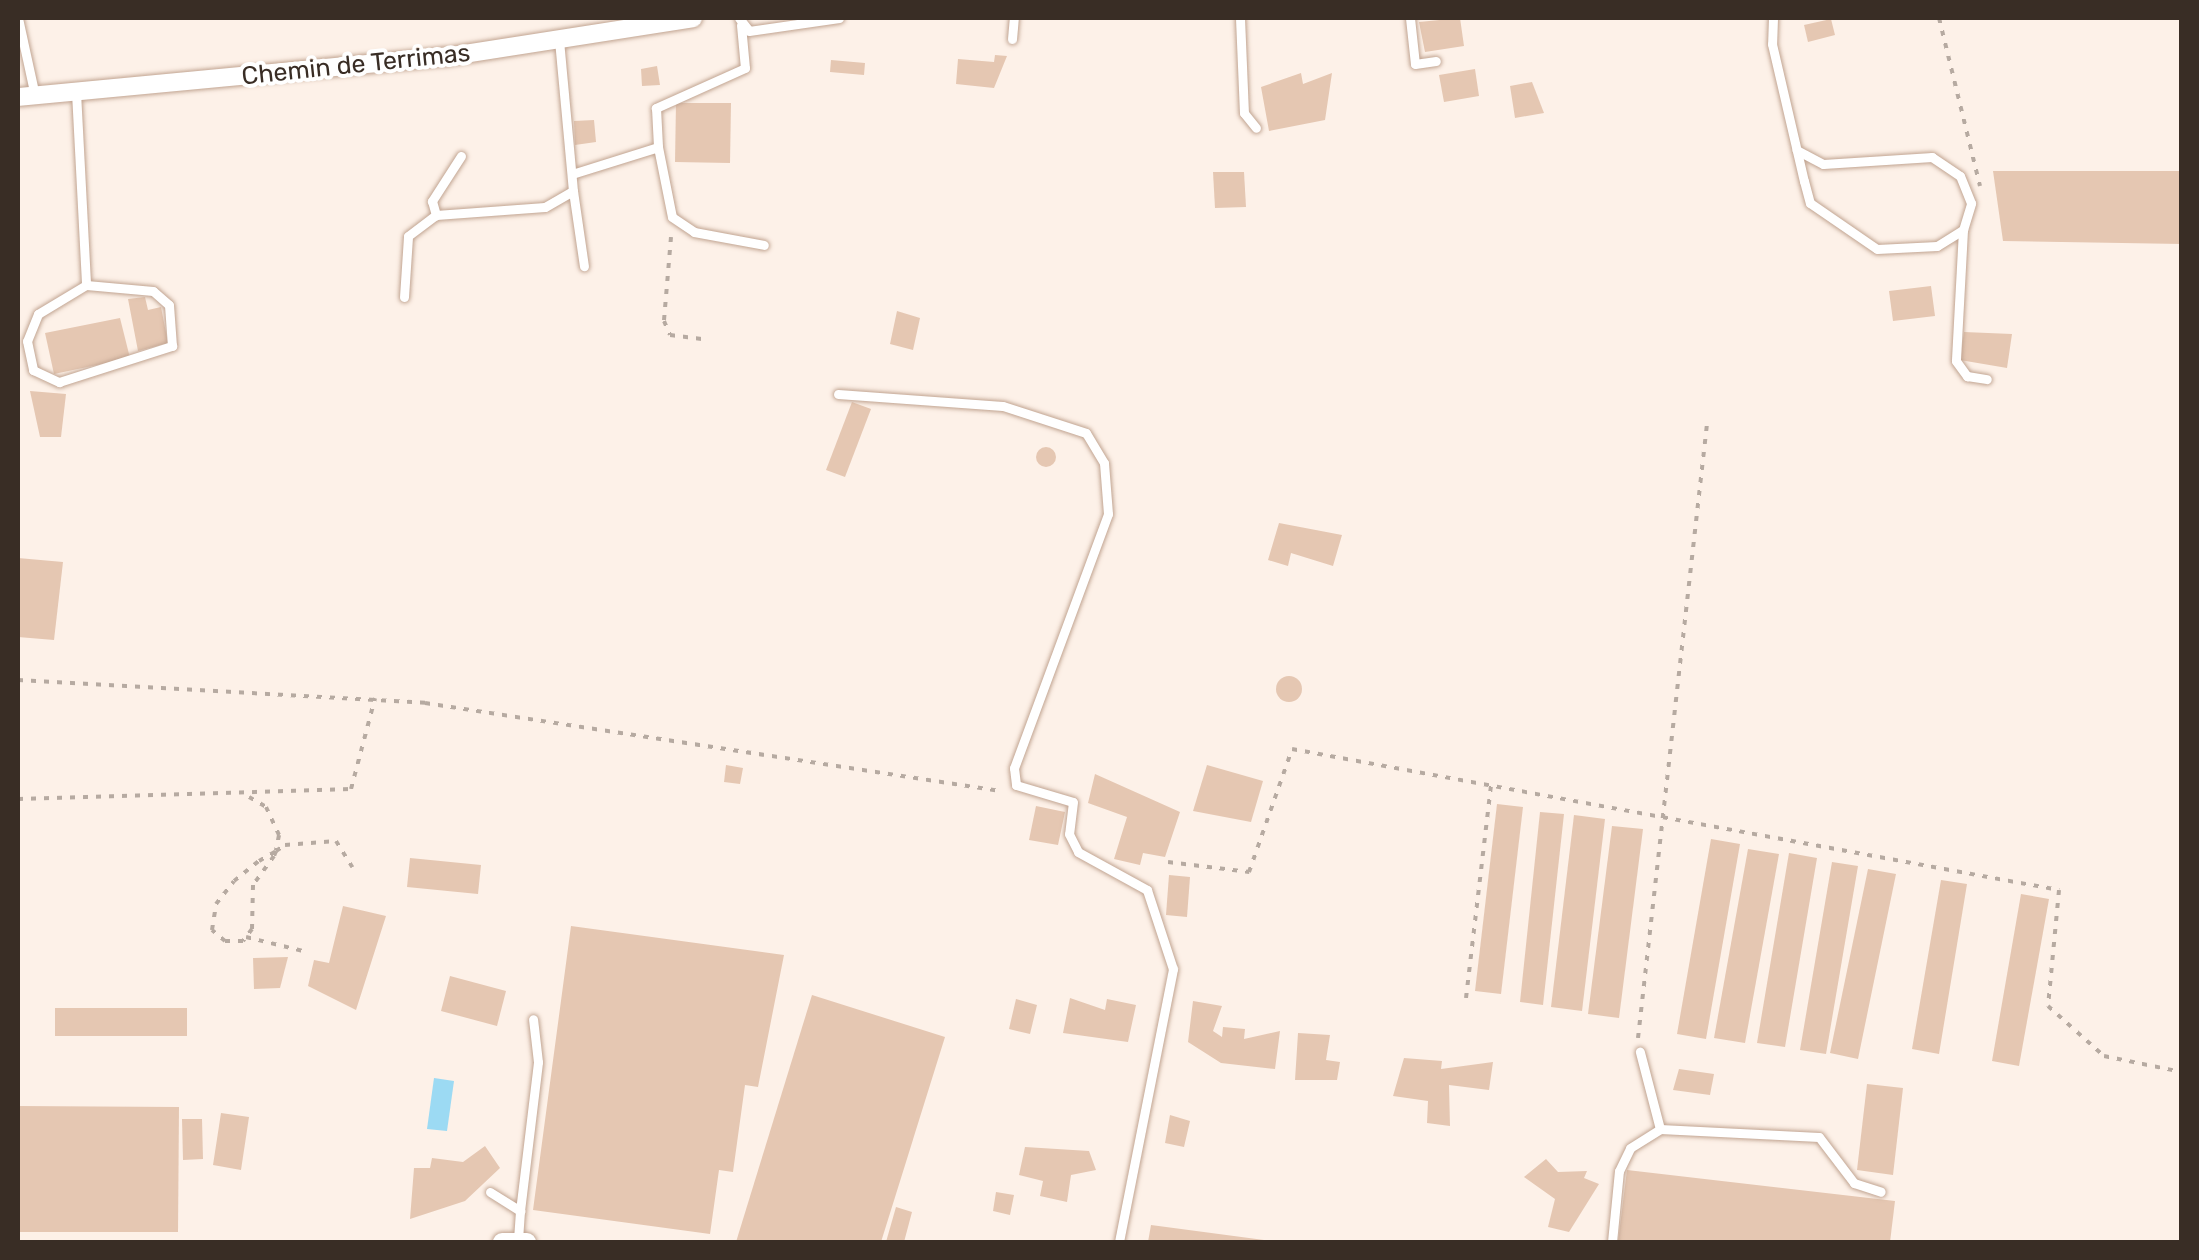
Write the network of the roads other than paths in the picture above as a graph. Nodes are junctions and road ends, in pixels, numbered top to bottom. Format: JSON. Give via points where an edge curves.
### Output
{"nodes":[{"id":1,"x":18,"y":18,"type":"edge"},
{"id":2,"x":693,"y":18,"type":"edge"},
{"id":3,"x":839,"y":18,"type":"edge"},
{"id":4,"x":1014,"y":18,"type":"edge"},
{"id":5,"x":1240,"y":18,"type":"edge"},
{"id":6,"x":1410,"y":18,"type":"edge"},
{"id":7,"x":1773,"y":18,"type":"edge"},
{"id":8,"x":740,"y":21,"type":"edge"},
{"id":9,"x":596,"y":27,"type":"edge"},
{"id":10,"x":1012,"y":40,"type":"dead end"},
{"id":11,"x":559,"y":42,"type":"junction"},
{"id":12,"x":1436,"y":61,"type":"dead end"},
{"id":13,"x":76,"y":92,"type":"junction"},
{"id":14,"x":26,"y":96,"type":"edge"},
{"id":15,"x":1256,"y":128,"type":"dead end"},
{"id":16,"x":658,"y":148,"type":"junction"},
{"id":17,"x":1797,"y":150,"type":"junction"},
{"id":18,"x":461,"y":156,"type":"dead end"},
{"id":19,"x":572,"y":174,"type":"junction"},
{"id":20,"x":573,"y":191,"type":"junction"},
{"id":21,"x":436,"y":215,"type":"junction"},
{"id":22,"x":1963,"y":230,"type":"junction"},
{"id":23,"x":764,"y":245,"type":"dead end"},
{"id":24,"x":584,"y":266,"type":"dead end"},
{"id":25,"x":86,"y":284,"type":"junction"},
{"id":26,"x":404,"y":296,"type":"dead end"},
{"id":27,"x":1987,"y":379,"type":"dead end"},
{"id":28,"x":838,"y":394,"type":"dead end"},
{"id":29,"x":533,"y":1019,"type":"dead end"},
{"id":30,"x":1640,"y":1052,"type":"road end"},
{"id":31,"x":1660,"y":1129,"type":"junction"},
{"id":32,"x":490,"y":1192,"type":"dead end"},
{"id":33,"x":1881,"y":1192,"type":"dead end"},
{"id":34,"x":520,"y":1211,"type":"junction"},
{"id":35,"x":516,"y":1242,"type":"edge"},
{"id":36,"x":1120,"y":1242,"type":"edge"},
{"id":37,"x":1612,"y":1242,"type":"edge"}],
"edges":[{"from":1,"to":14,"type":"lane"},
{"from":2,"to":9,"type":"street","name":"Chemin de Terrimas"},
{"from":3,"to":8,"type":"lane","via":[[761,31]]},
{"from":4,"to":10,"type":"lane"},
{"from":5,"to":15,"type":"lane","via":[[1244,112]]},
{"from":6,"to":12,"type":"lane","via":[[1415,64]]},
{"from":7,"to":17,"type":"lane"},
{"from":8,"to":16,"type":"lane","via":[[745,68],[656,108]]},
{"from":9,"to":11,"type":"street","name":"Chemin de Terrimas"},
{"from":11,"to":13,"type":"street","name":"Chemin de Terrimas"},
{"from":11,"to":19,"type":"lane"},
{"from":13,"to":14,"type":"street","name":"Chemin de Terrimas"},
{"from":13,"to":25,"type":"lane"},
{"from":16,"to":19,"type":"lane"},
{"from":16,"to":23,"type":"lane","via":[[672,217],[694,232]]},
{"from":17,"to":22,"type":"lane","via":[[1810,203],[1877,249],[1937,246]]},
{"from":17,"to":22,"type":"lane","via":[[1824,164],[1932,157],[1960,176],[1971,203]]},
{"from":18,"to":21,"type":"lane","via":[[432,200]]},
{"from":19,"to":20,"type":"lane"},
{"from":20,"to":21,"type":"lane","via":[[545,207]]},
{"from":20,"to":24,"type":"lane"},
{"from":21,"to":26,"type":"lane","via":[[408,236]]},
{"from":22,"to":27,"type":"lane","via":[[1956,361],[1967,376]]},
{"from":25,"to":25,"type":"lane","via":[[38,314],[27,341],[32,370],[59,382],[172,346],[169,305],[153,291]]},
{"from":28,"to":36,"type":"lane","via":[[1003,406],[1086,433],[1104,463],[1108,514],[1021,742],[1016,785],[1073,802],[1069,834],[1078,852],[1147,890],[1173,969]]},
{"from":29,"to":34,"type":"lane","via":[[538,1062]]},
{"from":30,"to":31,"type":"lane"},
{"from":31,"to":33,"type":"lane","via":[[1819,1137],[1854,1183]]},
{"from":31,"to":37,"type":"lane","via":[[1630,1148],[1619,1171]]},
{"from":32,"to":34,"type":"lane"},
{"from":34,"to":35,"type":"lane"}]}
